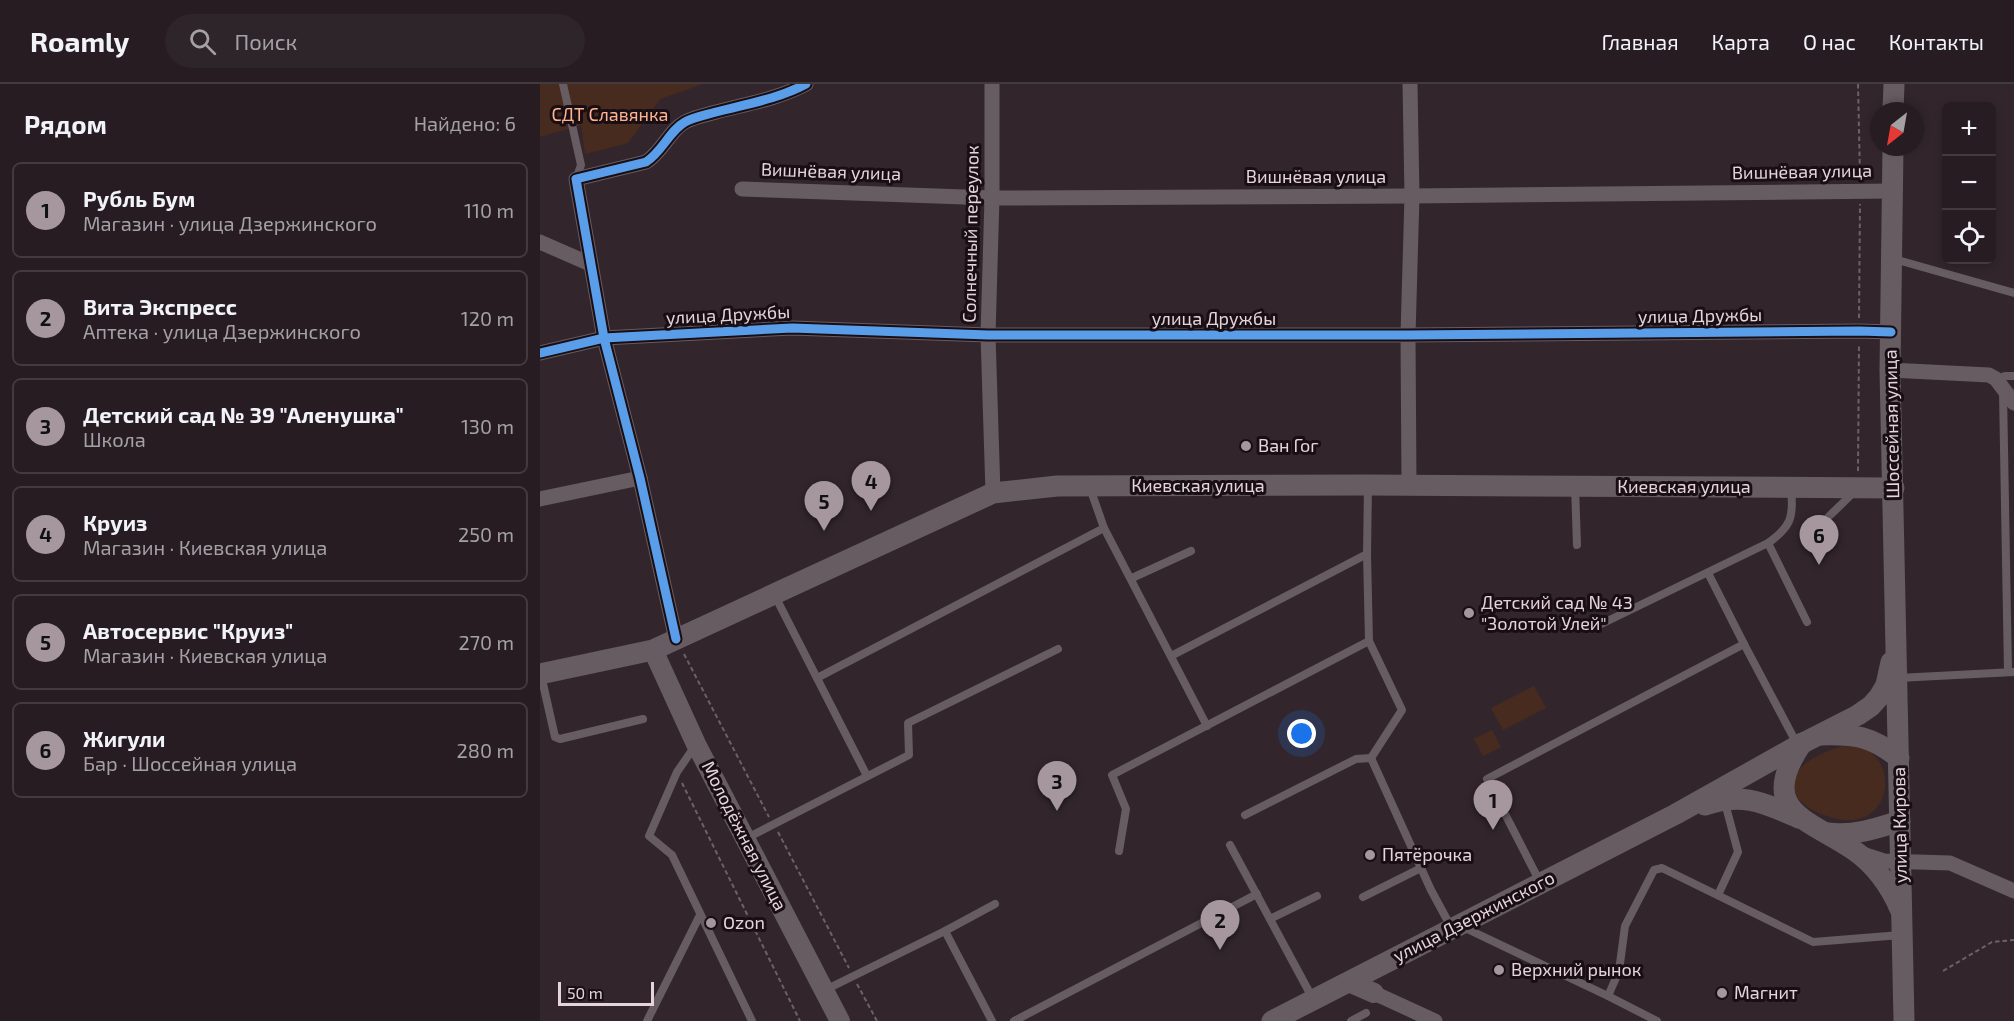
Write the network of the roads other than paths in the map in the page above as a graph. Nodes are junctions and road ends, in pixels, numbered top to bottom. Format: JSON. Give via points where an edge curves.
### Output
{"nodes":[{"id":1,"x":563,"y":84,"type":"edge"},
{"id":2,"x":806,"y":84,"type":"edge"},
{"id":3,"x":992,"y":84,"type":"edge"},
{"id":4,"x":1410,"y":84,"type":"edge"},
{"id":5,"x":1894,"y":84,"type":"edge"},
{"id":6,"x":1893,"y":102,"type":"edge"},
{"id":7,"x":1893,"y":156,"type":"edge"},
{"id":8,"x":576,"y":179,"type":"junction"},
{"id":9,"x":742,"y":189,"type":"dead end"},
{"id":10,"x":1892,"y":191,"type":"junction"},
{"id":11,"x":1412,"y":196,"type":"junction"},
{"id":12,"x":992,"y":198,"type":"junction"},
{"id":13,"x":540,"y":242,"type":"edge"},
{"id":14,"x":1892,"y":258,"type":"junction"},
{"id":15,"x":590,"y":264,"type":"junction"},
{"id":16,"x":2014,"y":292,"type":"edge"},
{"id":17,"x":1891,"y":332,"type":"junction"},
{"id":18,"x":988,"y":335,"type":"junction"},
{"id":19,"x":1408,"y":335,"type":"junction"},
{"id":20,"x":604,"y":338,"type":"junction"},
{"id":21,"x":540,"y":353,"type":"edge"},
{"id":22,"x":1890,"y":370,"type":"junction"},
{"id":23,"x":2014,"y":376,"type":"edge"},
{"id":24,"x":2000,"y":384,"type":"junction"},
{"id":25,"x":2014,"y":403,"type":"edge"},
{"id":26,"x":640,"y":478,"type":"junction"},
{"id":27,"x":1858,"y":484,"type":"junction"},
{"id":28,"x":1368,"y":485,"type":"junction"},
{"id":29,"x":1089,"y":486,"type":"junction"},
{"id":30,"x":1409,"y":486,"type":"junction"},
{"id":31,"x":1575,"y":486,"type":"junction"},
{"id":32,"x":1791,"y":487,"type":"junction"},
{"id":33,"x":1894,"y":488,"type":"junction"},
{"id":34,"x":993,"y":493,"type":"junction"},
{"id":35,"x":540,"y":499,"type":"edge"},
{"id":36,"x":2010,"y":511,"type":"edge"},
{"id":37,"x":1818,"y":527,"type":"dead end"},
{"id":38,"x":1104,"y":528,"type":"junction"},
{"id":39,"x":1768,"y":543,"type":"junction"},
{"id":40,"x":1577,"y":545,"type":"dead end"},
{"id":41,"x":1191,"y":551,"type":"dead end"},
{"id":42,"x":1367,"y":554,"type":"junction"},
{"id":43,"x":1708,"y":573,"type":"junction"},
{"id":44,"x":1132,"y":578,"type":"junction"},
{"id":45,"x":774,"y":595,"type":"junction"},
{"id":46,"x":1807,"y":622,"type":"dead end"},
{"id":47,"x":1591,"y":629,"type":"dead end"},
{"id":48,"x":1897,"y":629,"type":"junction"},
{"id":49,"x":1369,"y":641,"type":"junction"},
{"id":50,"x":679,"y":644,"type":"junction"},
{"id":51,"x":1744,"y":644,"type":"junction"},
{"id":52,"x":1058,"y":649,"type":"dead end"},
{"id":53,"x":653,"y":650,"type":"junction"},
{"id":54,"x":1171,"y":656,"type":"junction"},
{"id":55,"x":2011,"y":672,"type":"edge"},
{"id":56,"x":540,"y":674,"type":"edge"},
{"id":57,"x":817,"y":678,"type":"junction"},
{"id":58,"x":1898,"y":678,"type":"junction"},
{"id":59,"x":643,"y":719,"type":"dead end"},
{"id":60,"x":1207,"y":726,"type":"junction"},
{"id":61,"x":1806,"y":741,"type":"junction"},
{"id":62,"x":696,"y":744,"type":"junction"},
{"id":63,"x":1371,"y":758,"type":"junction"},
{"id":64,"x":1899,"y":758,"type":"junction"},
{"id":65,"x":867,"y":777,"type":"junction"},
{"id":66,"x":1724,"y":799,"type":"junction"},
{"id":67,"x":1676,"y":814,"type":"junction"},
{"id":68,"x":1245,"y":815,"type":"dead end"},
{"id":69,"x":1804,"y":820,"type":"junction"},
{"id":70,"x":1900,"y":821,"type":"junction"},
{"id":71,"x":1824,"y":833,"type":"junction"},
{"id":72,"x":745,"y":839,"type":"junction"},
{"id":73,"x":1230,"y":844,"type":"dead end"},
{"id":74,"x":1119,"y":851,"type":"dead end"},
{"id":75,"x":1854,"y":851,"type":"junction"},
{"id":76,"x":1901,"y":862,"type":"junction"},
{"id":77,"x":1421,"y":868,"type":"junction"},
{"id":78,"x":1541,"y":883,"type":"junction"},
{"id":79,"x":2014,"y":891,"type":"edge"},
{"id":80,"x":1257,"y":894,"type":"junction"},
{"id":81,"x":1718,"y":895,"type":"junction"},
{"id":82,"x":1317,"y":896,"type":"dead end"},
{"id":83,"x":1363,"y":897,"type":"dead end"},
{"id":84,"x":995,"y":904,"type":"dead end"},
{"id":85,"x":1902,"y":912,"type":"junction"},
{"id":86,"x":700,"y":915,"type":"junction"},
{"id":87,"x":1270,"y":919,"type":"junction"},
{"id":88,"x":1455,"y":927,"type":"junction"},
{"id":89,"x":945,"y":931,"type":"junction"},
{"id":90,"x":1903,"y":934,"type":"junction"},
{"id":91,"x":1349,"y":982,"type":"junction"},
{"id":92,"x":825,"y":990,"type":"junction"},
{"id":93,"x":1374,"y":993,"type":"joint"},
{"id":94,"x":1608,"y":996,"type":"junction"},
{"id":95,"x":1313,"y":1000,"type":"junction"},
{"id":96,"x":1366,"y":1013,"type":"dead end"},
{"id":97,"x":647,"y":1021,"type":"edge"},
{"id":98,"x":752,"y":1021,"type":"edge"},
{"id":99,"x":840,"y":1021,"type":"edge"},
{"id":100,"x":992,"y":1021,"type":"edge"},
{"id":101,"x":1014,"y":1021,"type":"edge"},
{"id":102,"x":1272,"y":1021,"type":"edge"},
{"id":103,"x":1351,"y":1021,"type":"edge"},
{"id":104,"x":1435,"y":1021,"type":"edge"},
{"id":105,"x":1657,"y":1021,"type":"edge"},
{"id":106,"x":1904,"y":1021,"type":"edge"}],
"edges":[{"from":1,"to":8,"type":"lane","via":[[581,165]]},
{"from":2,"to":8,"type":"street","via":[[683,123],[646,162]]},
{"from":3,"to":12,"type":"street","name":"Солнечный переулок"},
{"from":4,"to":11,"type":"street"},
{"from":5,"to":6,"type":"main road"},
{"from":7,"to":10,"type":"main road","name":"Шоссейная улица"},
{"from":8,"to":15,"type":"street"},
{"from":9,"to":12,"type":"street","name":"Вишнёвая улица"},
{"from":10,"to":11,"type":"street","name":"Вишнёвая улица"},
{"from":10,"to":14,"type":"main road","name":"Шоссейная улица"},
{"from":11,"to":12,"type":"street","name":"Вишнёвая улица"},
{"from":11,"to":19,"type":"street"},
{"from":12,"to":18,"type":"street","name":"Солнечный переулок"},
{"from":13,"to":15,"type":"street"},
{"from":14,"to":16,"type":"lane"},
{"from":14,"to":17,"type":"main road","name":"Шоссейная улица"},
{"from":15,"to":20,"type":"street"},
{"from":17,"to":19,"type":"street","name":"улица Дружбы"},
{"from":17,"to":22,"type":"main road","name":"Шоссейная улица"},
{"from":18,"to":19,"type":"street","name":"улица Дружбы"},
{"from":18,"to":20,"type":"street","name":"улица Дружбы","via":[[792,327]]},
{"from":18,"to":34,"type":"street","name":"Солнечный переулок"},
{"from":19,"to":30,"type":"street"},
{"from":20,"to":21,"type":"street","name":"улица Дружбы"},
{"from":20,"to":26,"type":"street"},
{"from":22,"to":24,"type":"street","via":[[1989,375]]},
{"from":22,"to":33,"type":"main road","name":"Шоссейная улица"},
{"from":23,"to":24,"type":"lane","via":[[2005,376]]},
{"from":24,"to":25,"type":"street"},
{"from":24,"to":36,"type":"lane"},
{"from":26,"to":35,"type":"street"},
{"from":26,"to":50,"type":"street"},
{"from":27,"to":32,"type":"main road","name":"Киевская улица"},
{"from":27,"to":33,"type":"main road","name":"Киевская улица"},
{"from":27,"to":37,"type":"lane"},
{"from":28,"to":29,"type":"main road","name":"Киевская улица"},
{"from":28,"to":30,"type":"main road","name":"Киевская улица"},
{"from":28,"to":42,"type":"lane"},
{"from":29,"to":34,"type":"main road","name":"Киевская улица"},
{"from":29,"to":38,"type":"lane"},
{"from":30,"to":31,"type":"main road","name":"Киевская улица"},
{"from":31,"to":32,"type":"main road","name":"Киевская улица"},
{"from":31,"to":40,"type":"lane"},
{"from":32,"to":39,"type":"lane","via":[[1790,523]]},
{"from":33,"to":48,"type":"main road","name":"Шоссейная улица"},
{"from":34,"to":45,"type":"main road","name":"Киевская улица"},
{"from":36,"to":55,"type":"lane"},
{"from":38,"to":44,"type":"lane"},
{"from":38,"to":57,"type":"lane"},
{"from":39,"to":43,"type":"lane"},
{"from":39,"to":46,"type":"lane"},
{"from":41,"to":44,"type":"lane"},
{"from":42,"to":49,"type":"lane"},
{"from":42,"to":54,"type":"lane"},
{"from":43,"to":47,"type":"lane"},
{"from":43,"to":51,"type":"lane"},
{"from":44,"to":54,"type":"lane"},
{"from":45,"to":50,"type":"main road","name":"Киевская улица"},
{"from":45,"to":57,"type":"lane"},
{"from":48,"to":58,"type":"main road","name":"улица Кирова"},
{"from":48,"to":61,"type":"main road","via":[[1889,675],[1879,697],[1858,715]]},
{"from":49,"to":60,"type":"lane"},
{"from":49,"to":63,"type":"lane","via":[[1402,710]]},
{"from":50,"to":53,"type":"main road","name":"Киевская улица"},
{"from":51,"to":61,"type":"lane"},
{"from":51,"to":78,"type":"lane","via":[[1487,779]]},
{"from":52,"to":65,"type":"lane","via":[[908,723],[909,755]]},
{"from":53,"to":56,"type":"main road","name":"Киевская улица"},
{"from":53,"to":62,"type":"street","name":"Молодёжная улица"},
{"from":54,"to":60,"type":"lane"},
{"from":55,"to":58,"type":"lane"},
{"from":56,"to":59,"type":"lane","via":[[555,737]]},
{"from":57,"to":65,"type":"lane"},
{"from":58,"to":64,"type":"main road","name":"улица Кирова"},
{"from":60,"to":74,"type":"lane","via":[[1112,775],[1126,809]]},
{"from":61,"to":64,"type":"main road","via":[[1860,736]]},
{"from":61,"to":67,"type":"main road"},
{"from":61,"to":69,"type":"main road","via":[[1791,759],[1784,784],[1788,804]]},
{"from":62,"to":72,"type":"street","name":"Молодёжная улица"},
{"from":62,"to":86,"type":"lane","via":[[677,772],[649,836],[672,855]]},
{"from":63,"to":68,"type":"lane","via":[[1356,759]]},
{"from":63,"to":77,"type":"lane"},
{"from":64,"to":70,"type":"main road","name":"улица Кирова"},
{"from":65,"to":72,"type":"lane"},
{"from":66,"to":67,"type":"main road"},
{"from":66,"to":69,"type":"main road","via":[[1753,801]]},
{"from":66,"to":81,"type":"lane","via":[[1738,852]]},
{"from":67,"to":78,"type":"main road","name":"улица Дзержинского"},
{"from":69,"to":71,"type":"main road"},
{"from":70,"to":71,"type":"main road","via":[[1867,832]]},
{"from":70,"to":76,"type":"main road","name":"улица Кирова"},
{"from":71,"to":75,"type":"main road"},
{"from":72,"to":92,"type":"street","name":"Молодёжная улица"},
{"from":73,"to":80,"type":"lane"},
{"from":75,"to":76,"type":"street"},
{"from":75,"to":85,"type":"main road","via":[[1881,876]]},
{"from":76,"to":79,"type":"street","via":[[1950,863]]},
{"from":76,"to":85,"type":"main road","name":"улица Кирова"},
{"from":77,"to":83,"type":"lane"},
{"from":77,"to":88,"type":"lane"},
{"from":78,"to":88,"type":"main road","name":"улица Дзержинского"},
{"from":80,"to":87,"type":"lane"},
{"from":80,"to":101,"type":"lane"},
{"from":81,"to":90,"type":"lane","via":[[1813,942]]},
{"from":81,"to":94,"type":"lane","via":[[1662,868],[1654,870],[1625,926],[1619,971]]},
{"from":82,"to":87,"type":"lane"},
{"from":84,"to":89,"type":"lane"},
{"from":85,"to":90,"type":"main road","name":"улица Кирова"},
{"from":86,"to":97,"type":"lane"},
{"from":86,"to":98,"type":"lane"},
{"from":87,"to":95,"type":"lane"},
{"from":88,"to":91,"type":"main road","name":"улица Дзержинского"},
{"from":88,"to":94,"type":"lane"},
{"from":89,"to":92,"type":"lane"},
{"from":89,"to":100,"type":"lane"},
{"from":90,"to":106,"type":"main road","name":"улица Кирова"},
{"from":91,"to":93,"type":"street"},
{"from":91,"to":95,"type":"main road","name":"улица Дзержинского"},
{"from":92,"to":99,"type":"street","name":"Молодёжная улица"},
{"from":93,"to":104,"type":"street"},
{"from":94,"to":105,"type":"lane"},
{"from":95,"to":102,"type":"main road","name":"улица Дзержинского"},
{"from":96,"to":103,"type":"lane"}]}
